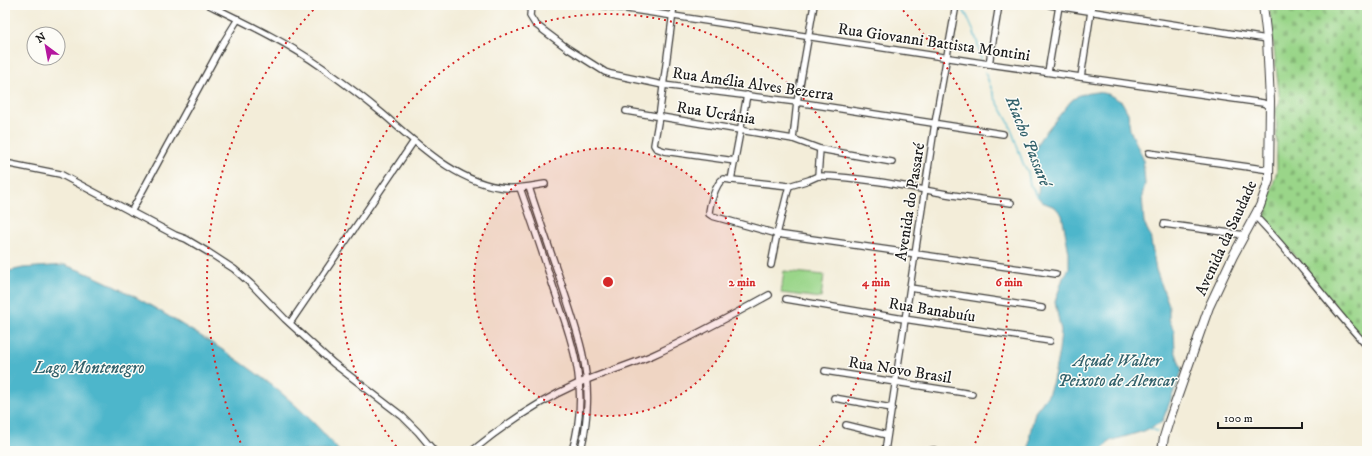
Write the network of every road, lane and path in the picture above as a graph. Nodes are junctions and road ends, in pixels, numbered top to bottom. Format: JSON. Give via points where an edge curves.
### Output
{"nodes":[{"id":1,"x":209,"y":5,"type":"edge"},
{"id":2,"x":531,"y":5,"type":"edge"},
{"id":3,"x":601,"y":5,"type":"edge"},
{"id":4,"x":674,"y":5,"type":"edge"},
{"id":5,"x":814,"y":5,"type":"edge"},
{"id":6,"x":956,"y":5,"type":"edge"},
{"id":7,"x":999,"y":5,"type":"edge"},
{"id":8,"x":1050,"y":5,"type":"edge"},
{"id":9,"x":1092,"y":5,"type":"edge"},
{"id":10,"x":1263,"y":5,"type":"edge"},
{"id":11,"x":1059,"y":6,"type":"junction"},
{"id":12,"x":1091,"y":12,"type":"junction"},
{"id":13,"x":673,"y":16,"type":"junction"},
{"id":14,"x":238,"y":19,"type":"junction"},
{"id":15,"x":808,"y":37,"type":"junction"},
{"id":16,"x":1267,"y":39,"type":"junction"},
{"id":17,"x":947,"y":57,"type":"junction"},
{"id":18,"x":989,"y":64,"type":"junction"},
{"id":19,"x":1048,"y":72,"type":"junction"},
{"id":20,"x":1081,"y":77,"type":"junction"},
{"id":21,"x":663,"y":85,"type":"junction"},
{"id":22,"x":747,"y":95,"type":"junction"},
{"id":23,"x":797,"y":102,"type":"junction"},
{"id":24,"x":1268,"y":104,"type":"junction"},
{"id":25,"x":626,"y":111,"type":"dead end"},
{"id":26,"x":659,"y":117,"type":"junction"},
{"id":27,"x":935,"y":123,"type":"junction"},
{"id":28,"x":740,"y":130,"type":"junction"},
{"id":29,"x":1002,"y":134,"type":"dead end"},
{"id":30,"x":793,"y":139,"type":"junction"},
{"id":31,"x":414,"y":141,"type":"junction"},
{"id":32,"x":820,"y":149,"type":"junction"},
{"id":33,"x":1150,"y":154,"type":"dead end"},
{"id":34,"x":735,"y":161,"type":"junction"},
{"id":35,"x":892,"y":162,"type":"dead end"},
{"id":36,"x":5,"y":163,"type":"edge"},
{"id":37,"x":1270,"y":170,"type":"junction"},
{"id":38,"x":818,"y":176,"type":"junction"},
{"id":39,"x":731,"y":180,"type":"junction"},
{"id":40,"x":545,"y":184,"type":"dead end"},
{"id":41,"x":789,"y":186,"type":"junction"},
{"id":42,"x":529,"y":187,"type":"junction"},
{"id":43,"x":520,"y":188,"type":"junction"},
{"id":44,"x":925,"y":189,"type":"junction"},
{"id":45,"x":1011,"y":203,"type":"dead end"},
{"id":46,"x":131,"y":212,"type":"junction"},
{"id":47,"x":1255,"y":216,"type":"junction"},
{"id":48,"x":1164,"y":224,"type":"dead end"},
{"id":49,"x":777,"y":234,"type":"junction"},
{"id":50,"x":1244,"y":235,"type":"junction"},
{"id":51,"x":916,"y":254,"type":"junction"},
{"id":52,"x":771,"y":265,"type":"dead end"},
{"id":53,"x":1056,"y":274,"type":"dead end"},
{"id":54,"x":910,"y":288,"type":"junction"},
{"id":55,"x":769,"y":295,"type":"dead end"},
{"id":56,"x":786,"y":299,"type":"dead end"},
{"id":57,"x":1042,"y":308,"type":"dead end"},
{"id":58,"x":904,"y":319,"type":"junction"},
{"id":59,"x":290,"y":324,"type":"junction"},
{"id":60,"x":1367,"y":338,"type":"edge"},
{"id":61,"x":1050,"y":341,"type":"dead end"},
{"id":62,"x":1366,"y":346,"type":"edge"},
{"id":63,"x":825,"y":371,"type":"dead end"},
{"id":64,"x":587,"y":380,"type":"junction"},
{"id":65,"x":580,"y":383,"type":"junction"},
{"id":66,"x":895,"y":383,"type":"junction"},
{"id":67,"x":972,"y":394,"type":"dead end"},
{"id":68,"x":834,"y":398,"type":"dead end"},
{"id":69,"x":892,"y":408,"type":"junction"},
{"id":70,"x":846,"y":425,"type":"dead end"},
{"id":71,"x":887,"y":435,"type":"junction"},
{"id":72,"x":434,"y":451,"type":"edge"},
{"id":73,"x":472,"y":451,"type":"edge"},
{"id":74,"x":572,"y":451,"type":"edge"},
{"id":75,"x":580,"y":451,"type":"edge"},
{"id":76,"x":885,"y":451,"type":"edge"},
{"id":77,"x":1162,"y":451,"type":"edge"}],
"edges":[{"from":1,"to":14,"type":"street"},
{"from":2,"to":21,"type":"street","name":"Rua Amélia Alves Bezerra","via":[[530,16],[535,24],[605,72]]},
{"from":3,"to":13,"type":"street","name":"Rua Giovanni Battista Montini"},
{"from":4,"to":13,"type":"street"},
{"from":5,"to":15,"type":"street"},
{"from":6,"to":17,"type":"street","name":"Avenida do Passaré"},
{"from":7,"to":18,"type":"street"},
{"from":8,"to":11,"type":"street"},
{"from":9,"to":12,"type":"street"},
{"from":10,"to":16,"type":"street","name":"Avenida da Saudade"},
{"from":11,"to":12,"type":"street"},
{"from":11,"to":19,"type":"street"},
{"from":12,"to":16,"type":"street"},
{"from":12,"to":20,"type":"street"},
{"from":13,"to":15,"type":"street","name":"Rua Giovanni Battista Montini"},
{"from":13,"to":21,"type":"street"},
{"from":14,"to":31,"type":"street","via":[[323,68]]},
{"from":14,"to":46,"type":"street"},
{"from":15,"to":17,"type":"street","name":"Rua Giovanni Battista Montini"},
{"from":15,"to":23,"type":"street"},
{"from":16,"to":24,"type":"street","name":"Avenida da Saudade"},
{"from":17,"to":18,"type":"street","name":"Rua Giovanni Battista Montini"},
{"from":17,"to":27,"type":"street","name":"Avenida do Passaré"},
{"from":18,"to":19,"type":"street","name":"Rua Giovanni Battista Montini"},
{"from":19,"to":20,"type":"street","name":"Rua Giovanni Battista Montini"},
{"from":20,"to":24,"type":"street","name":"Rua Giovanni Battista Montini"},
{"from":21,"to":22,"type":"street","name":"Rua Amélia Alves Bezerra"},
{"from":21,"to":26,"type":"street"},
{"from":22,"to":23,"type":"street","name":"Rua Amélia Alves Bezerra"},
{"from":22,"to":28,"type":"street"},
{"from":23,"to":27,"type":"street","name":"Rua Amélia Alves Bezerra"},
{"from":23,"to":30,"type":"street"},
{"from":24,"to":37,"type":"street","name":"Avenida da Saudade"},
{"from":25,"to":26,"type":"street","name":"Rua Ucrânia"},
{"from":26,"to":28,"type":"street","name":"Rua Ucrânia"},
{"from":26,"to":34,"type":"street","via":[[654,142],[656,148]]},
{"from":27,"to":29,"type":"street","name":"Rua Amélia Alves Bezerra"},
{"from":27,"to":44,"type":"street","name":"Avenida do Passaré"},
{"from":28,"to":30,"type":"street","name":"Rua Ucrânia"},
{"from":28,"to":34,"type":"street"},
{"from":30,"to":32,"type":"street","name":"Rua Ucrânia"},
{"from":31,"to":43,"type":"street","via":[[449,167],[472,179],[505,188]]},
{"from":31,"to":59,"type":"street"},
{"from":32,"to":35,"type":"street"},
{"from":32,"to":38,"type":"street"},
{"from":33,"to":37,"type":"street"},
{"from":34,"to":39,"type":"street"},
{"from":36,"to":46,"type":"street","via":[[60,174]]},
{"from":37,"to":47,"type":"street","name":"Avenida da Saudade","via":[[1265,195]]},
{"from":38,"to":41,"type":"street"},
{"from":38,"to":44,"type":"street","via":[[858,178]]},
{"from":39,"to":41,"type":"street"},
{"from":39,"to":49,"type":"street","via":[[718,182],[709,214]]},
{"from":40,"to":42,"type":"street"},
{"from":41,"to":49,"type":"street"},
{"from":42,"to":43,"type":"street"},
{"from":42,"to":64,"type":"street","via":[[581,343]]},
{"from":43,"to":65,"type":"street","via":[[572,342]]},
{"from":44,"to":45,"type":"street"},
{"from":44,"to":51,"type":"street","name":"Avenida do Passaré"},
{"from":46,"to":59,"type":"street","via":[[186,239],[224,262],[251,284]]},
{"from":47,"to":50,"type":"street","name":"Avenida da Saudade"},
{"from":47,"to":62,"type":"street"},
{"from":48,"to":50,"type":"street"},
{"from":49,"to":51,"type":"street"},
{"from":49,"to":52,"type":"street"},
{"from":50,"to":77,"type":"street","name":"Avenida da Saudade","via":[[1210,307],[1167,426]]},
{"from":51,"to":53,"type":"street"},
{"from":51,"to":54,"type":"street","name":"Avenida do Passaré"},
{"from":54,"to":57,"type":"street"},
{"from":54,"to":58,"type":"street","name":"Avenida do Passaré"},
{"from":55,"to":64,"type":"street","via":[[651,356]]},
{"from":56,"to":58,"type":"street","name":"Rua Banabuíu"},
{"from":58,"to":61,"type":"street","name":"Rua Banabuíu"},
{"from":58,"to":66,"type":"street","name":"Avenida do Passaré"},
{"from":59,"to":72,"type":"street","via":[[333,363],[402,416]]},
{"from":60,"to":62,"type":"street"},
{"from":63,"to":66,"type":"street","name":"Rua Novo Brasil"},
{"from":64,"to":65,"type":"street"},
{"from":64,"to":75,"type":"street","via":[[585,429]]},
{"from":65,"to":73,"type":"street","via":[[535,406]]},
{"from":65,"to":74,"type":"street","via":[[579,420]]},
{"from":66,"to":67,"type":"street","name":"Rua Novo Brasil"},
{"from":66,"to":69,"type":"street","name":"Avenida do Passaré"},
{"from":68,"to":69,"type":"street"},
{"from":69,"to":71,"type":"street","name":"Avenida do Passaré"},
{"from":70,"to":71,"type":"street"},
{"from":71,"to":76,"type":"street","name":"Avenida do Passaré"}]}
